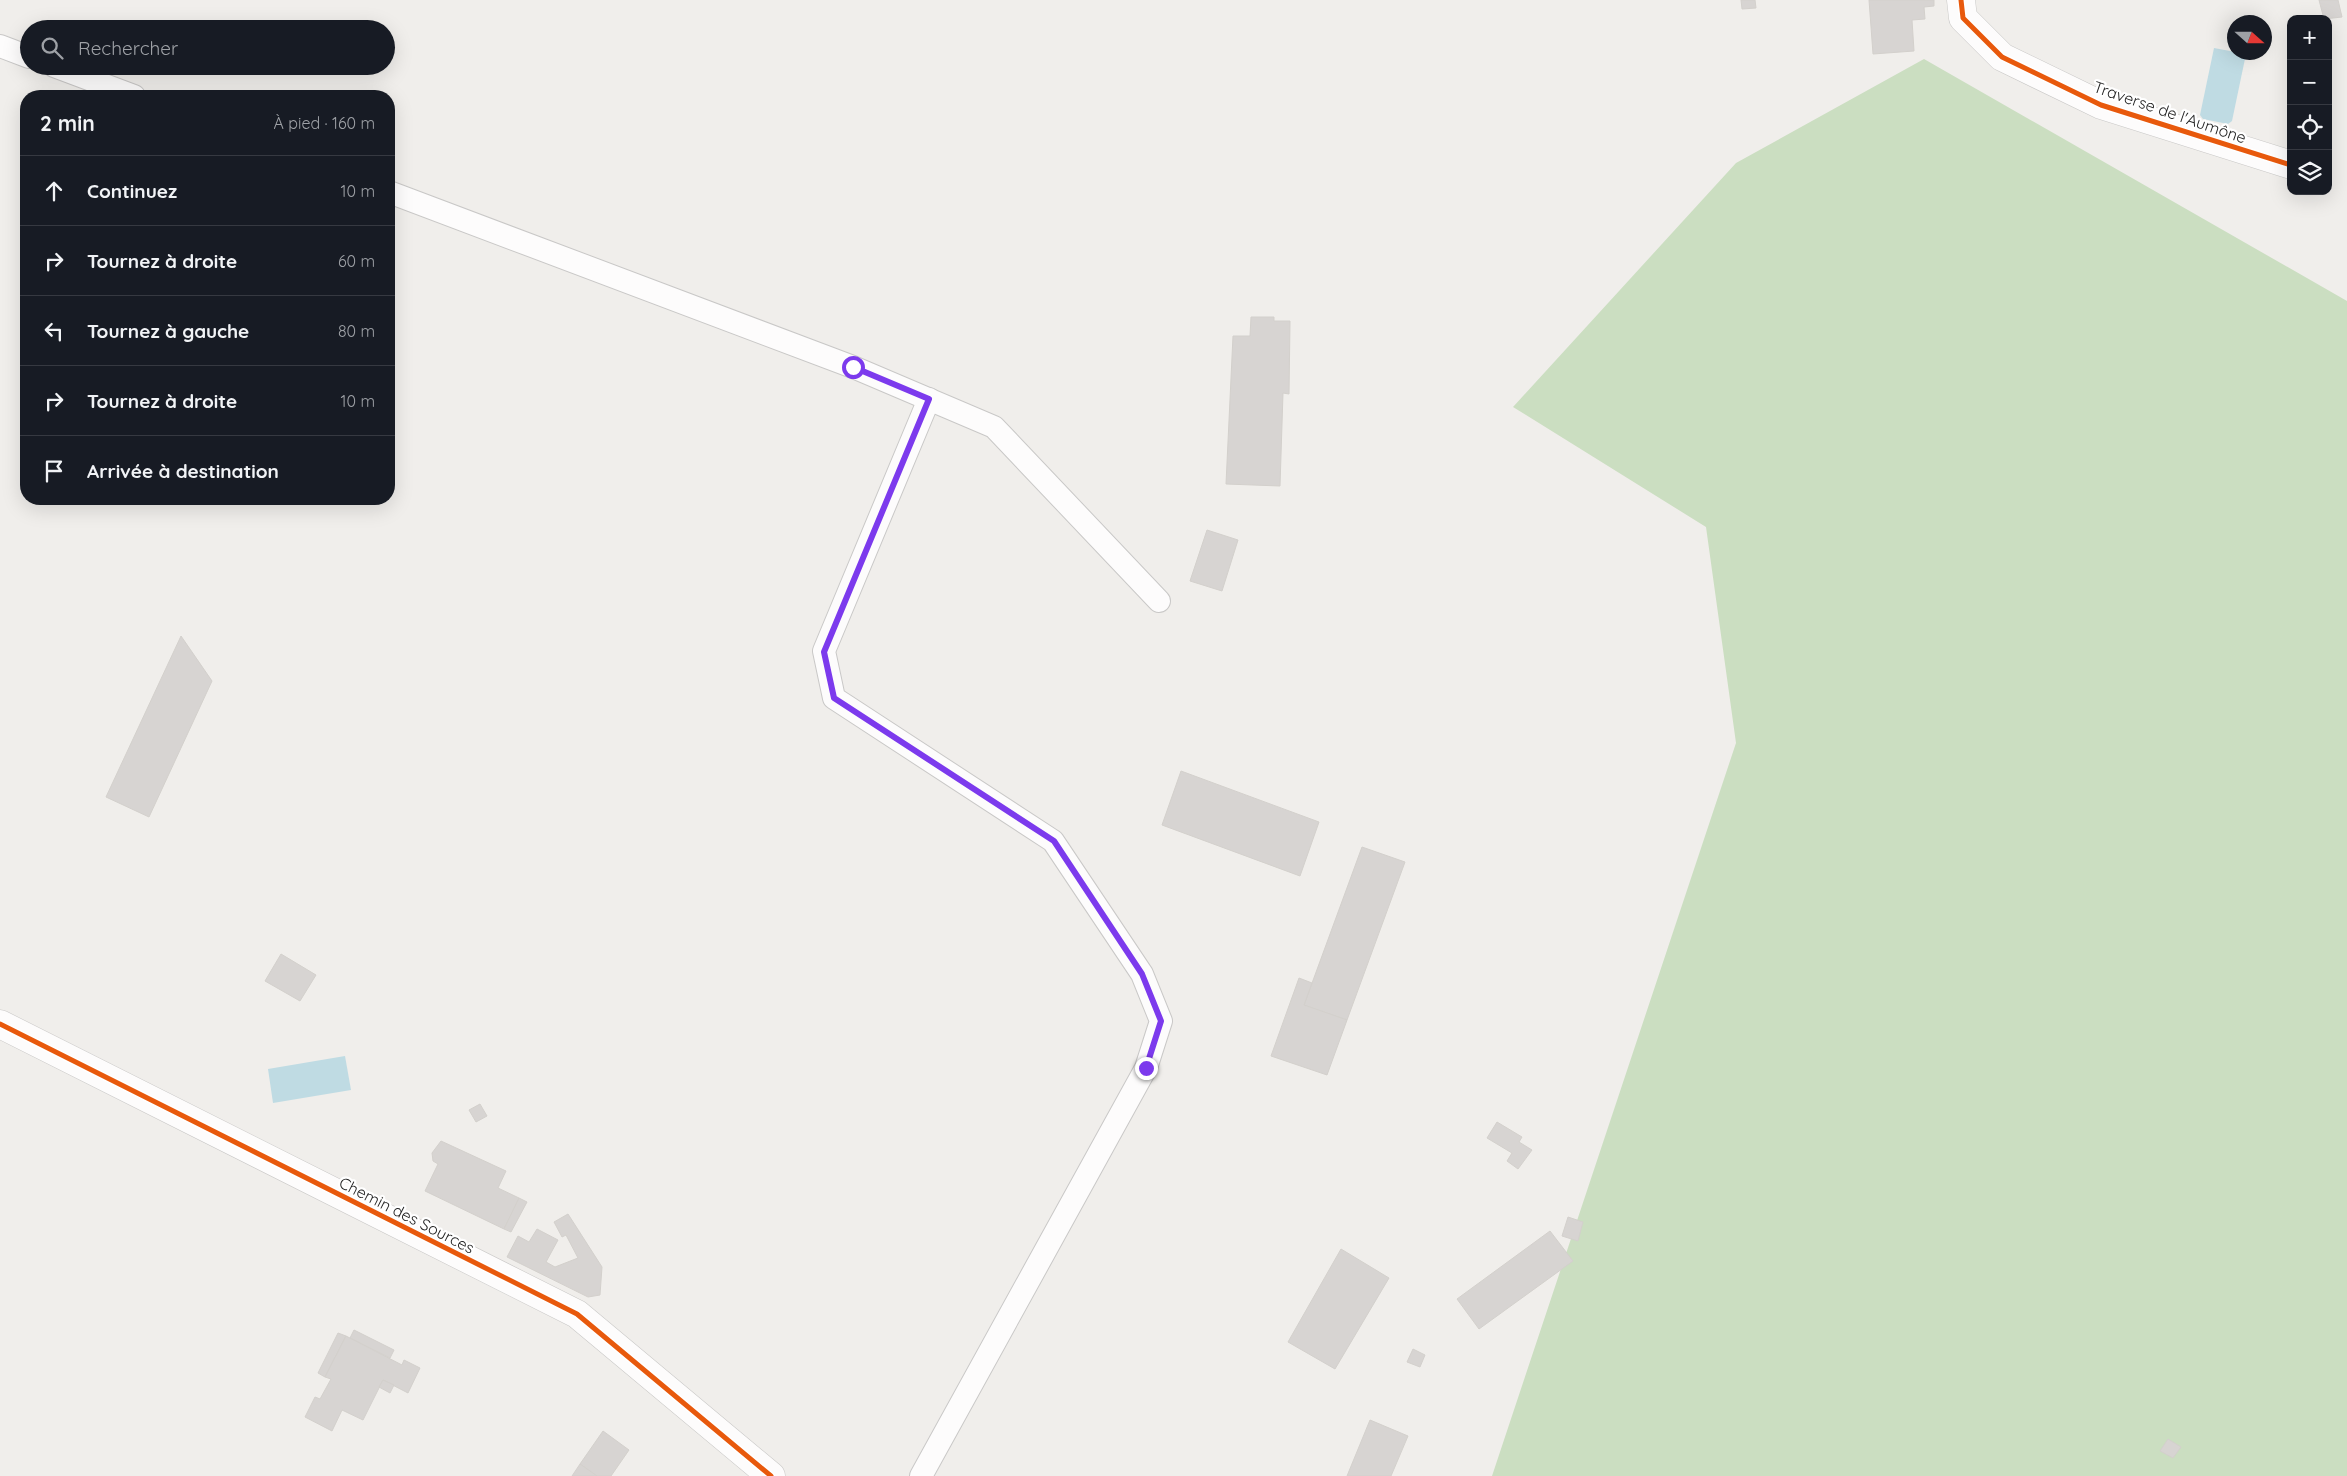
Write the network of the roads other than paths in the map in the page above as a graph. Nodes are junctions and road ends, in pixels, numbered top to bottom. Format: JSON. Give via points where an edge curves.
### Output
{"nodes":[{"id":1,"x":1961,"y":0,"type":"edge"},
{"id":2,"x":0,"y":46,"type":"edge"},
{"id":3,"x":20,"y":54,"type":"edge"},
{"id":4,"x":78,"y":75,"type":"edge"},
{"id":5,"x":118,"y":90,"type":"edge"},
{"id":6,"x":2287,"y":165,"type":"edge"},
{"id":7,"x":395,"y":194,"type":"edge"},
{"id":8,"x":929,"y":399,"type":"junction"},
{"id":9,"x":1159,"y":601,"type":"dead end"},
{"id":10,"x":0,"y":1024,"type":"edge"},
{"id":11,"x":771,"y":1476,"type":"edge"},
{"id":12,"x":921,"y":1476,"type":"edge"}],
"edges":[{"from":1,"to":6,"type":"street","name":"Traverse de l'Aumône","via":[[1963,18],[2002,57],[2101,105]]},
{"from":2,"to":3,"type":"lane"},
{"from":4,"to":5,"type":"lane"},
{"from":7,"to":8,"type":"lane","via":[[853,367]]},
{"from":8,"to":9,"type":"lane","via":[[994,427]]},
{"from":8,"to":12,"type":"lane","via":[[824,652],[834,698],[1054,841],[1142,974],[1161,1021],[1146,1068]]},
{"from":10,"to":11,"type":"street","name":"Chemin des Sources","via":[[577,1314]]}]}
